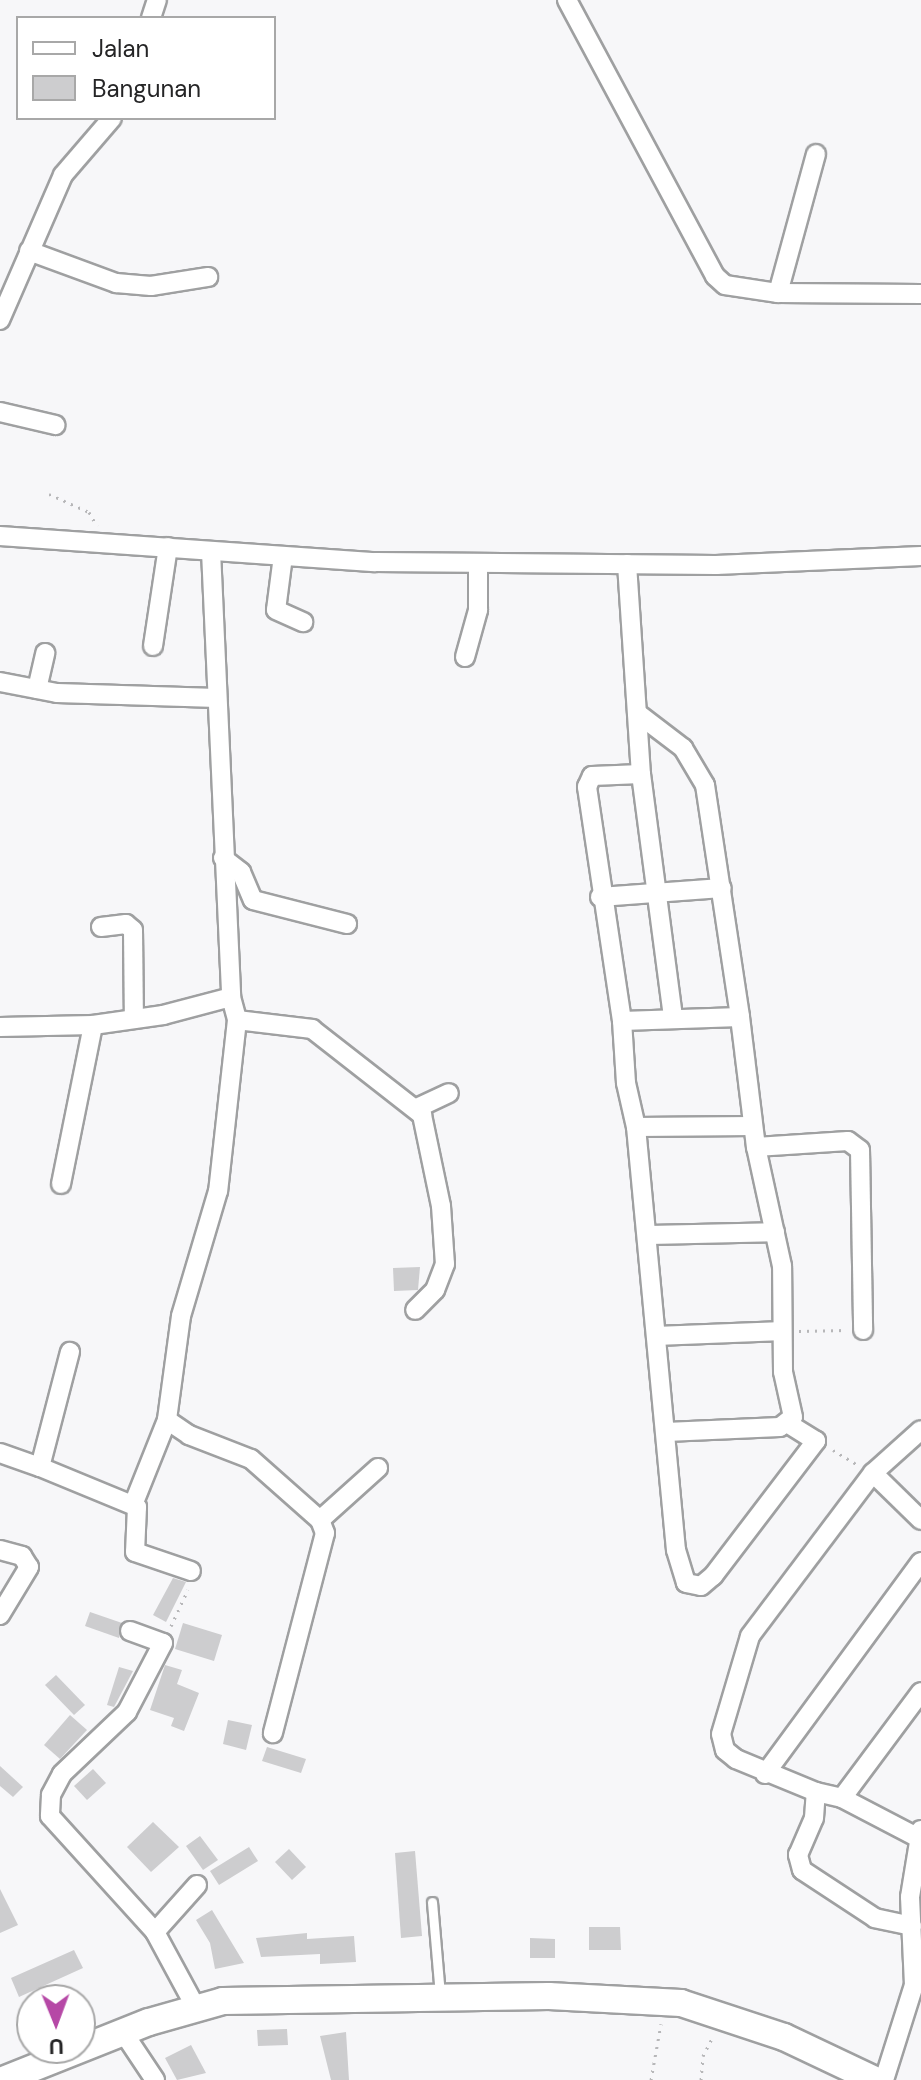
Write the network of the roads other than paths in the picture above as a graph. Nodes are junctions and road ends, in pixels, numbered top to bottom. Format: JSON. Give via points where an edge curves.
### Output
{"nodes":[{"id":1,"x":567,"y":0,"type":"edge"},
{"id":2,"x":110,"y":120,"type":"edge"},
{"id":3,"x":816,"y":154,"type":"dead end"},
{"id":4,"x":29,"y":251,"type":"junction"},
{"id":5,"x":208,"y":277,"type":"dead end"},
{"id":6,"x":778,"y":293,"type":"junction"},
{"id":7,"x":921,"y":294,"type":"edge"},
{"id":8,"x":0,"y":320,"type":"edge"},
{"id":9,"x":0,"y":412,"type":"edge"},
{"id":10,"x":55,"y":425,"type":"dead end"},
{"id":11,"x":0,"y":536,"type":"edge"},
{"id":12,"x":168,"y":547,"type":"junction"},
{"id":13,"x":211,"y":551,"type":"junction"},
{"id":14,"x":283,"y":556,"type":"junction"},
{"id":15,"x":921,"y":556,"type":"edge"},
{"id":16,"x":478,"y":563,"type":"junction"},
{"id":17,"x":627,"y":564,"type":"junction"},
{"id":18,"x":303,"y":622,"type":"dead end"},
{"id":19,"x":153,"y":646,"type":"dead end"},
{"id":20,"x":45,"y":653,"type":"dead end"},
{"id":21,"x":465,"y":657,"type":"dead end"},
{"id":22,"x":0,"y":682,"type":"edge"},
{"id":23,"x":37,"y":689,"type":"junction"},
{"id":24,"x":217,"y":698,"type":"junction"},
{"id":25,"x":637,"y":713,"type":"junction"},
{"id":26,"x":641,"y":774,"type":"junction"},
{"id":27,"x":223,"y":858,"type":"junction"},
{"id":28,"x":722,"y":888,"type":"junction"},
{"id":29,"x":656,"y":893,"type":"junction"},
{"id":30,"x":600,"y":897,"type":"junction"},
{"id":31,"x":347,"y":924,"type":"dead end"},
{"id":32,"x":101,"y":927,"type":"dead end"},
{"id":33,"x":231,"y":997,"type":"junction"},
{"id":34,"x":740,"y":1017,"type":"junction"},
{"id":35,"x":673,"y":1018,"type":"junction"},
{"id":36,"x":134,"y":1019,"type":"junction"},
{"id":37,"x":237,"y":1020,"type":"junction"},
{"id":38,"x":622,"y":1021,"type":"junction"},
{"id":39,"x":93,"y":1025,"type":"junction"},
{"id":40,"x":0,"y":1027,"type":"edge"},
{"id":41,"x":449,"y":1093,"type":"dead end"},
{"id":42,"x":417,"y":1108,"type":"junction"},
{"id":43,"x":753,"y":1126,"type":"junction"},
{"id":44,"x":636,"y":1127,"type":"junction"},
{"id":45,"x":756,"y":1147,"type":"junction"},
{"id":46,"x":61,"y":1184,"type":"dead end"},
{"id":47,"x":775,"y":1232,"type":"junction"},
{"id":48,"x":647,"y":1235,"type":"junction"},
{"id":49,"x":415,"y":1310,"type":"dead end"},
{"id":50,"x":863,"y":1330,"type":"road end"},
{"id":51,"x":781,"y":1331,"type":"junction"},
{"id":52,"x":658,"y":1336,"type":"junction"},
{"id":53,"x":70,"y":1352,"type":"dead end"},
{"id":54,"x":167,"y":1420,"type":"junction"},
{"id":55,"x":789,"y":1424,"type":"junction"},
{"id":56,"x":921,"y":1430,"type":"edge"},
{"id":57,"x":666,"y":1432,"type":"junction"},
{"id":58,"x":0,"y":1453,"type":"edge"},
{"id":59,"x":40,"y":1467,"type":"junction"},
{"id":60,"x":378,"y":1468,"type":"dead end"},
{"id":61,"x":873,"y":1473,"type":"junction"},
{"id":62,"x":133,"y":1505,"type":"junction"},
{"id":63,"x":320,"y":1520,"type":"junction"},
{"id":64,"x":921,"y":1520,"type":"edge"},
{"id":65,"x":0,"y":1550,"type":"edge"},
{"id":66,"x":921,"y":1562,"type":"edge"},
{"id":67,"x":191,"y":1571,"type":"road end"},
{"id":68,"x":2,"y":1609,"type":"edge"},
{"id":69,"x":130,"y":1631,"type":"dead end"},
{"id":70,"x":921,"y":1692,"type":"edge"},
{"id":71,"x":273,"y":1733,"type":"dead end"},
{"id":72,"x":765,"y":1774,"type":"junction"},
{"id":73,"x":816,"y":1792,"type":"junction"},
{"id":74,"x":842,"y":1798,"type":"junction"},
{"id":75,"x":920,"y":1834,"type":"edge"},
{"id":76,"x":197,"y":1885,"type":"dead end"},
{"id":77,"x":432,"y":1902,"type":"dead end"},
{"id":78,"x":912,"y":1926,"type":"junction"},
{"id":79,"x":155,"y":1932,"type":"junction"},
{"id":80,"x":440,"y":1996,"type":"junction"},
{"id":81,"x":195,"y":2006,"type":"junction"},
{"id":82,"x":123,"y":2032,"type":"junction"},
{"id":83,"x":33,"y":2075,"type":"edge"},
{"id":84,"x":3,"y":2080,"type":"edge"},
{"id":85,"x":155,"y":2080,"type":"edge"},
{"id":86,"x":875,"y":2080,"type":"edge"},
{"id":87,"x":884,"y":2080,"type":"edge"}],
"edges":[{"from":1,"to":6,"type":"street","via":[[715,276],[732,288]]},
{"from":2,"to":4,"type":"street","via":[[63,175]]},
{"from":3,"to":6,"type":"street"},
{"from":4,"to":5,"type":"street","via":[[116,283],[151,286]]},
{"from":4,"to":8,"type":"street"},
{"from":6,"to":7,"type":"street"},
{"from":9,"to":10,"type":"street"},
{"from":11,"to":12,"type":"street"},
{"from":12,"to":13,"type":"street"},
{"from":12,"to":19,"type":"street"},
{"from":13,"to":14,"type":"street"},
{"from":13,"to":24,"type":"street"},
{"from":14,"to":16,"type":"street"},
{"from":14,"to":18,"type":"street","via":[[276,610]]},
{"from":15,"to":17,"type":"street","via":[[895,561]]},
{"from":16,"to":17,"type":"street"},
{"from":16,"to":21,"type":"street","via":[[478,610]]},
{"from":17,"to":25,"type":"street"},
{"from":20,"to":23,"type":"street"},
{"from":22,"to":23,"type":"street"},
{"from":23,"to":24,"type":"street"},
{"from":24,"to":27,"type":"street"},
{"from":25,"to":26,"type":"street"},
{"from":25,"to":28,"type":"street","via":[[683,748],[705,785]]},
{"from":26,"to":29,"type":"street"},
{"from":26,"to":30,"type":"street","via":[[592,776],[588,781]]},
{"from":27,"to":31,"type":"street","via":[[241,872],[253,900]]},
{"from":27,"to":33,"type":"street"},
{"from":28,"to":29,"type":"street"},
{"from":28,"to":34,"type":"street"},
{"from":29,"to":30,"type":"street"},
{"from":29,"to":35,"type":"street"},
{"from":30,"to":38,"type":"street"},
{"from":32,"to":36,"type":"street","via":[[126,924],[133,930]]},
{"from":33,"to":36,"type":"street"},
{"from":33,"to":37,"type":"street"},
{"from":34,"to":35,"type":"street"},
{"from":34,"to":43,"type":"street"},
{"from":35,"to":38,"type":"street"},
{"from":36,"to":39,"type":"street"},
{"from":37,"to":42,"type":"street","via":[[312,1029],[373,1081]]},
{"from":37,"to":54,"type":"street","via":[[218,1191],[181,1316]]},
{"from":38,"to":44,"type":"street","via":[[626,1083]]},
{"from":39,"to":40,"type":"street"},
{"from":39,"to":46,"type":"street"},
{"from":41,"to":42,"type":"street"},
{"from":42,"to":49,"type":"street","via":[[441,1206],[445,1264],[435,1290]]},
{"from":43,"to":44,"type":"street"},
{"from":43,"to":45,"type":"street"},
{"from":44,"to":48,"type":"street"},
{"from":45,"to":47,"type":"street"},
{"from":45,"to":50,"type":"street","via":[[857,1144]]},
{"from":47,"to":48,"type":"street"},
{"from":47,"to":51,"type":"street","via":[[782,1266]]},
{"from":48,"to":52,"type":"street"},
{"from":51,"to":52,"type":"street"},
{"from":51,"to":55,"type":"street","via":[[793,1417]]},
{"from":52,"to":57,"type":"street"},
{"from":53,"to":59,"type":"street"},
{"from":54,"to":62,"type":"street"},
{"from":54,"to":63,"type":"street","via":[[189,1435],[251,1459]]},
{"from":55,"to":57,"type":"street"},
{"from":55,"to":57,"type":"street","via":[[816,1441],[701,1586],[686,1583],[676,1550]]},
{"from":56,"to":61,"type":"street"},
{"from":58,"to":59,"type":"street"},
{"from":59,"to":62,"type":"street"},
{"from":60,"to":63,"type":"street"},
{"from":61,"to":64,"type":"street"},
{"from":61,"to":72,"type":"street","via":[[743,1651],[722,1744],[731,1756]]},
{"from":62,"to":67,"type":"street","via":[[140,1512],[135,1552]]},
{"from":63,"to":71,"type":"street","via":[[323,1552]]},
{"from":65,"to":68,"type":"street","via":[[29,1560]]},
{"from":66,"to":72,"type":"street"},
{"from":69,"to":79,"type":"street","via":[[163,1643],[127,1712],[62,1774],[49,1809],[54,1823]]},
{"from":70,"to":74,"type":"street"},
{"from":72,"to":73,"type":"street"},
{"from":73,"to":74,"type":"street"},
{"from":73,"to":78,"type":"street","via":[[814,1818],[798,1855],[800,1867],[875,1918]]},
{"from":74,"to":75,"type":"street"},
{"from":75,"to":78,"type":"street"},
{"from":76,"to":79,"type":"street"},
{"from":77,"to":80,"type":"lane"},
{"from":78,"to":87,"type":"street","via":[[914,1985]]},
{"from":79,"to":81,"type":"street"},
{"from":80,"to":81,"type":"street","via":[[298,1996]]},
{"from":80,"to":86,"type":"street","via":[[673,2002],[720,2014]]},
{"from":81,"to":82,"type":"street"},
{"from":82,"to":83,"type":"street"},
{"from":82,"to":85,"type":"street"},
{"from":83,"to":84,"type":"street"}]}
